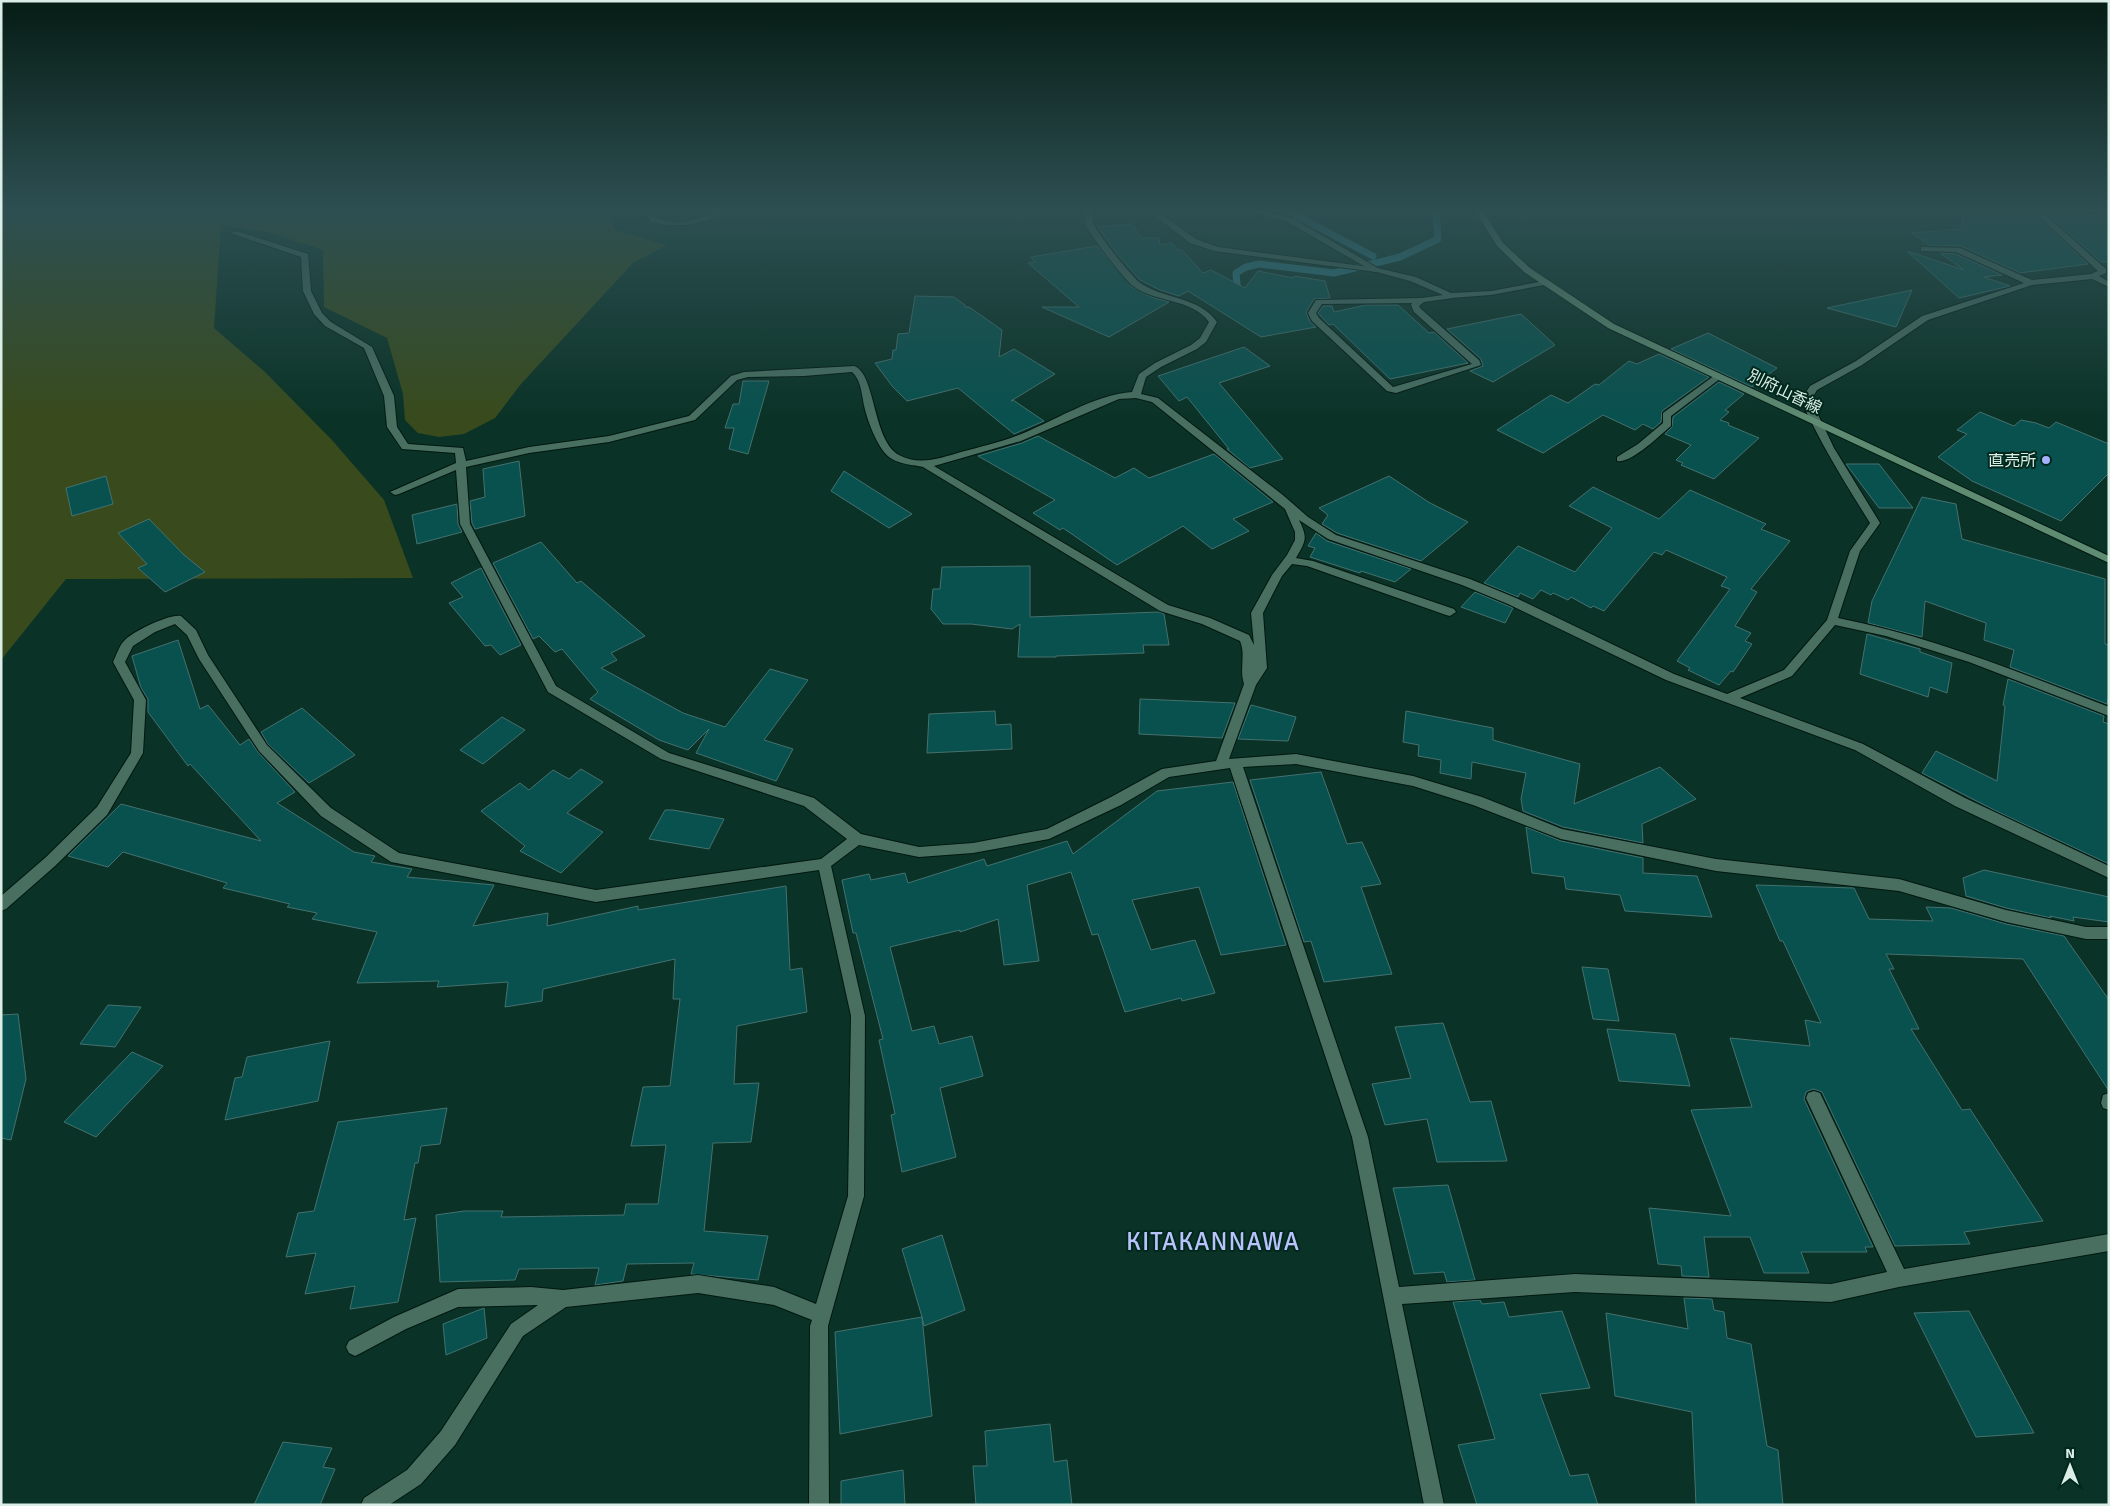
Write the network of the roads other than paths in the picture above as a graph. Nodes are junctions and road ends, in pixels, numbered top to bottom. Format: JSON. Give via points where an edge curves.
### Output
{"nodes":[{"id":1,"x":306,"y":279,"type":"edge"},
{"id":2,"x":1132,"y":279,"type":"edge"},
{"id":3,"x":1414,"y":279,"type":"edge"},
{"id":4,"x":1539,"y":279,"type":"edge"},
{"id":5,"x":2023,"y":279,"type":"edge"},
{"id":6,"x":2063,"y":279,"type":"edge"},
{"id":7,"x":1544,"y":283,"type":"junction"},
{"id":8,"x":2031,"y":283,"type":"junction"},
{"id":9,"x":1450,"y":296,"type":"junction"},
{"id":10,"x":1422,"y":300,"type":"junction"},
{"id":11,"x":1718,"y":376,"type":"junction"},
{"id":12,"x":1136,"y":395,"type":"junction"},
{"id":13,"x":1815,"y":422,"type":"junction"},
{"id":14,"x":1620,"y":459,"type":"dead end"},
{"id":15,"x":461,"y":465,"type":"junction"},
{"id":16,"x":926,"y":465,"type":"junction"},
{"id":17,"x":395,"y":492,"type":"dead end"},
{"id":18,"x":1290,"y":509,"type":"junction"},
{"id":19,"x":1289,"y":560,"type":"junction"},
{"id":20,"x":2109,"y":560,"type":"edge"},
{"id":21,"x":1450,"y":612,"type":"dead end"},
{"id":22,"x":1832,"y":621,"type":"junction"},
{"id":23,"x":1250,"y":684,"type":"junction"},
{"id":24,"x":1726,"y":699,"type":"junction"},
{"id":25,"x":2109,"y":712,"type":"edge"},
{"id":26,"x":1228,"y":764,"type":"junction"},
{"id":27,"x":857,"y":839,"type":"junction"},
{"id":28,"x":824,"y":864,"type":"junction"},
{"id":29,"x":2109,"y":872,"type":"edge"},
{"id":30,"x":1,"y":905,"type":"edge"},
{"id":31,"x":2109,"y":934,"type":"edge"},
{"id":32,"x":1814,"y":1098,"type":"dead end"},
{"id":33,"x":2109,"y":1242,"type":"edge"},
{"id":34,"x":1899,"y":1278,"type":"junction"},
{"id":35,"x":1392,"y":1296,"type":"junction"},
{"id":36,"x":563,"y":1299,"type":"junction"},
{"id":37,"x":822,"y":1315,"type":"junction"},
{"id":38,"x":355,"y":1346,"type":"dead end"},
{"id":39,"x":371,"y":1505,"type":"edge"},
{"id":40,"x":819,"y":1505,"type":"edge"},
{"id":41,"x":1434,"y":1505,"type":"edge"}],
"edges":[{"from":1,"to":15,"type":"street","via":[[307,290],[318,314],[328,324],[368,347],[389,396],[392,427],[405,447],[460,450]]},
{"from":2,"to":12,"type":"street","via":[[1165,297],[1195,306],[1213,322],[1203,340],[1194,347],[1142,376]]},
{"from":3,"to":9,"type":"street"},
{"from":4,"to":7,"type":"main road","name":"別府山香線"},
{"from":5,"to":8,"type":"street"},
{"from":6,"to":8,"type":"street"},
{"from":7,"to":9,"type":"street","via":[[1491,293]]},
{"from":7,"to":11,"type":"main road","name":"別府山香線","via":[[1611,326]]},
{"from":8,"to":13,"type":"street","via":[[1925,318],[1859,363],[1813,388],[1806,400]]},
{"from":9,"to":10,"type":"street"},
{"from":10,"to":10,"type":"street","via":[[1320,302],[1312,313],[1390,389],[1396,390],[1477,365],[1417,310],[1415,305]]},
{"from":11,"to":13,"type":"main road","name":"別府山香線"},
{"from":11,"to":14,"type":"street","via":[[1666,415],[1668,424]]},
{"from":12,"to":16,"type":"street","via":[[1117,396],[1018,439]]},
{"from":12,"to":18,"type":"street","via":[[1155,400]]},
{"from":13,"to":20,"type":"main road","name":"別府山香線"},
{"from":13,"to":22,"type":"street","via":[[1875,523],[1855,552]]},
{"from":15,"to":16,"type":"street","via":[[529,450],[610,439],[692,418],[734,378],[747,374],[849,369],[857,371],[860,376],[870,410],[892,454],[905,461]]},
{"from":15,"to":17,"type":"street"},
{"from":15,"to":27,"type":"street","via":[[465,524],[552,689],[665,756],[809,802]]},
{"from":16,"to":23,"type":"street","via":[[1164,608],[1206,621],[1244,638],[1250,650]]},
{"from":18,"to":19,"type":"street","via":[[1300,540]]},
{"from":18,"to":24,"type":"street","via":[[1332,538],[1466,582],[1670,677]]},
{"from":19,"to":21,"type":"street","via":[[1309,562]]},
{"from":19,"to":23,"type":"street","via":[[1276,575],[1257,613],[1261,668]]},
{"from":22,"to":24,"type":"street","via":[[1788,673]]},
{"from":22,"to":25,"type":"street","via":[[1887,632],[1973,659]]},
{"from":23,"to":26,"type":"street"},
{"from":24,"to":29,"type":"street","via":[[1859,747],[1960,802]]},
{"from":26,"to":27,"type":"street","via":[[1166,772],[1049,834],[973,848],[918,852]]},
{"from":26,"to":31,"type":"street","via":[[1296,759],[1350,768],[1413,781],[1561,834],[1716,865],[1899,885],[2006,916],[2086,934]]},
{"from":26,"to":35,"type":"street","via":[[1360,1137]]},
{"from":27,"to":28,"type":"street"},
{"from":28,"to":30,"type":"street","via":[[596,896],[396,858],[326,812],[263,748],[203,656],[192,633],[177,619],[128,642],[119,662],[140,700],[137,753],[102,811]]},
{"from":28,"to":37,"type":"street","via":[[858,1016],[856,1196]]},
{"from":32,"to":34,"type":"street"},
{"from":33,"to":34,"type":"street"},
{"from":34,"to":35,"type":"street","via":[[1831,1293],[1575,1283]]},
{"from":35,"to":41,"type":"street"},
{"from":36,"to":37,"type":"street","via":[[698,1284],[774,1296]]},
{"from":36,"to":38,"type":"street","via":[[531,1296],[458,1298]]},
{"from":36,"to":39,"type":"street","via":[[518,1330],[448,1438],[414,1477]]},
{"from":37,"to":40,"type":"street","via":[[819,1326]]}]}
